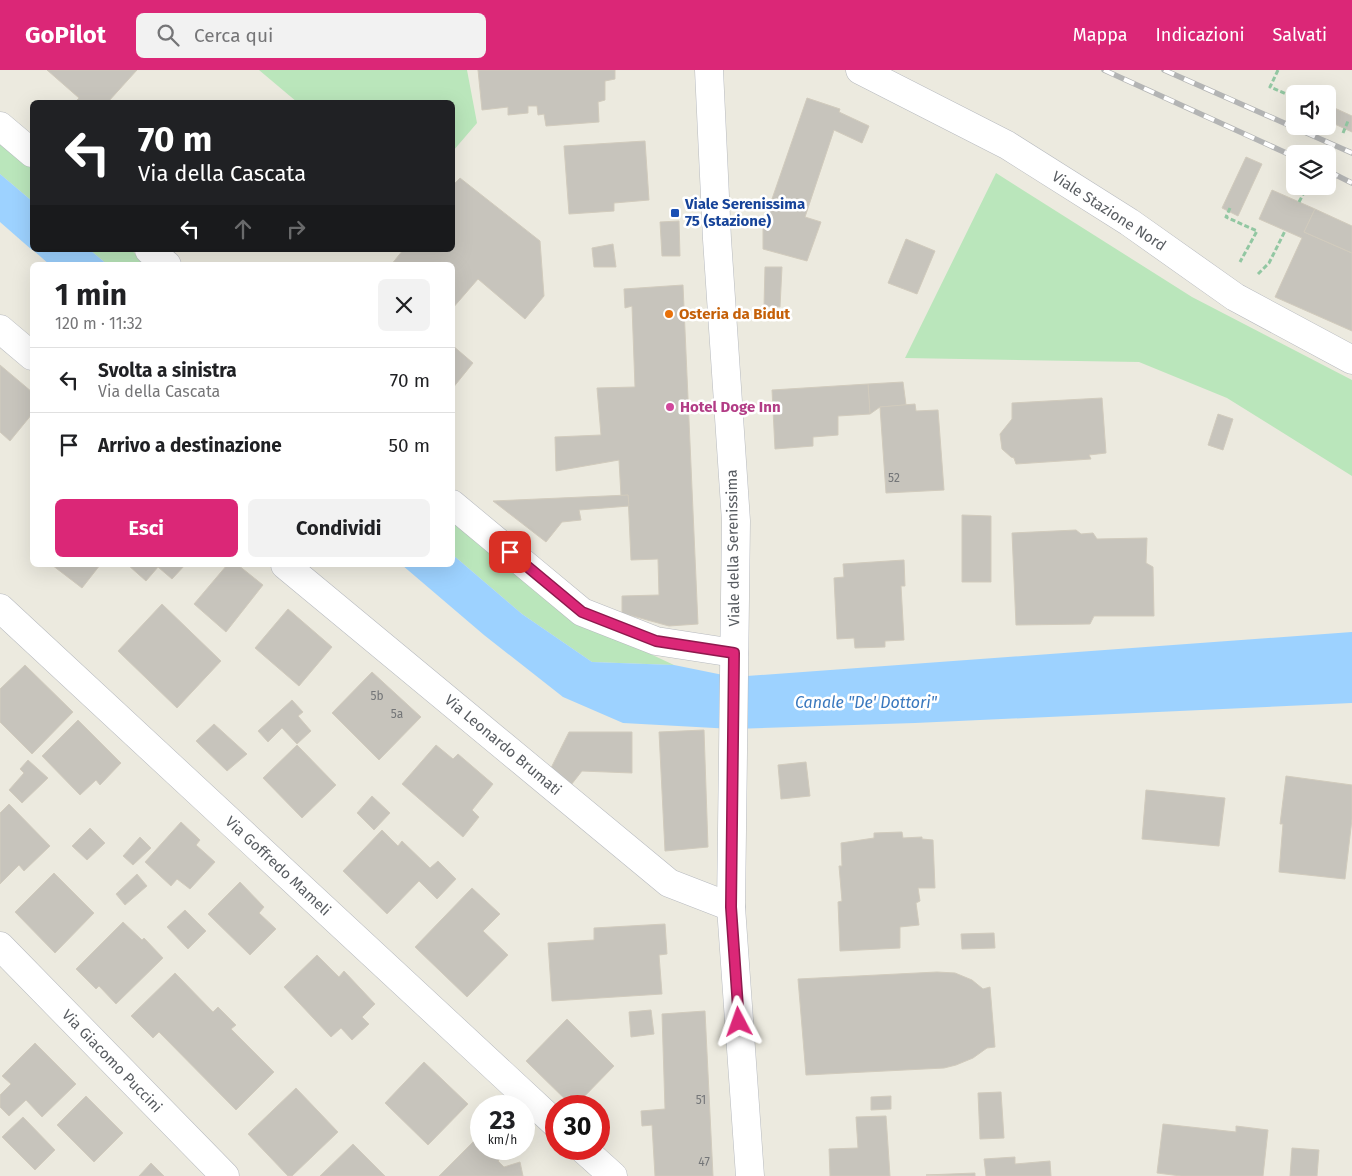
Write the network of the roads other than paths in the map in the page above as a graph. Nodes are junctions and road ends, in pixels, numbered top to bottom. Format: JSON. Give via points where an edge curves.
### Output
{"nodes":[{"id":1,"x":709,"y":70,"type":"edge"},
{"id":2,"x":860,"y":70,"type":"edge"},
{"id":3,"x":0,"y":126,"type":"edge"},
{"id":4,"x":30,"y":151,"type":"edge"},
{"id":5,"x":151,"y":252,"type":"edge"},
{"id":6,"x":163,"y":262,"type":"edge"},
{"id":7,"x":0,"y":330,"type":"edge"},
{"id":8,"x":30,"y":354,"type":"edge"},
{"id":9,"x":1352,"y":360,"type":"edge"},
{"id":10,"x":455,"y":506,"type":"edge"},
{"id":11,"x":287,"y":567,"type":"edge"},
{"id":12,"x":0,"y":608,"type":"edge"},
{"id":13,"x":734,"y":665,"type":"junction"},
{"id":14,"x":731,"y":907,"type":"junction"},
{"id":15,"x":0,"y":946,"type":"edge"},
{"id":16,"x":545,"y":1114,"type":"edge"},
{"id":17,"x":595,"y":1160,"type":"edge"},
{"id":18,"x":225,"y":1176,"type":"edge"},
{"id":19,"x":613,"y":1176,"type":"edge"},
{"id":20,"x":750,"y":1176,"type":"edge"}],
"edges":[{"from":1,"to":13,"type":"street","name":"Viale della Serenissima","via":[[736,521]]},
{"from":2,"to":9,"type":"street","name":"Viale Stazione Nord","via":[[1007,145],[1129,222],[1235,297]]},
{"from":3,"to":4,"type":"street"},
{"from":5,"to":6,"type":"street"},
{"from":7,"to":8,"type":"street"},
{"from":10,"to":13,"type":"street","via":[[582,612],[656,641]]},
{"from":11,"to":14,"type":"street","name":"Via Leonardo Brumati","via":[[669,883]]},
{"from":12,"to":16,"type":"street","name":"Via Goffredo Mameli"},
{"from":13,"to":14,"type":"street","name":"Viale della Serenissima"},
{"from":14,"to":20,"type":"street","name":"Viale della Serenissima"},
{"from":15,"to":18,"type":"street","name":"Via Giacomo Puccini"},
{"from":17,"to":19,"type":"street"}]}
